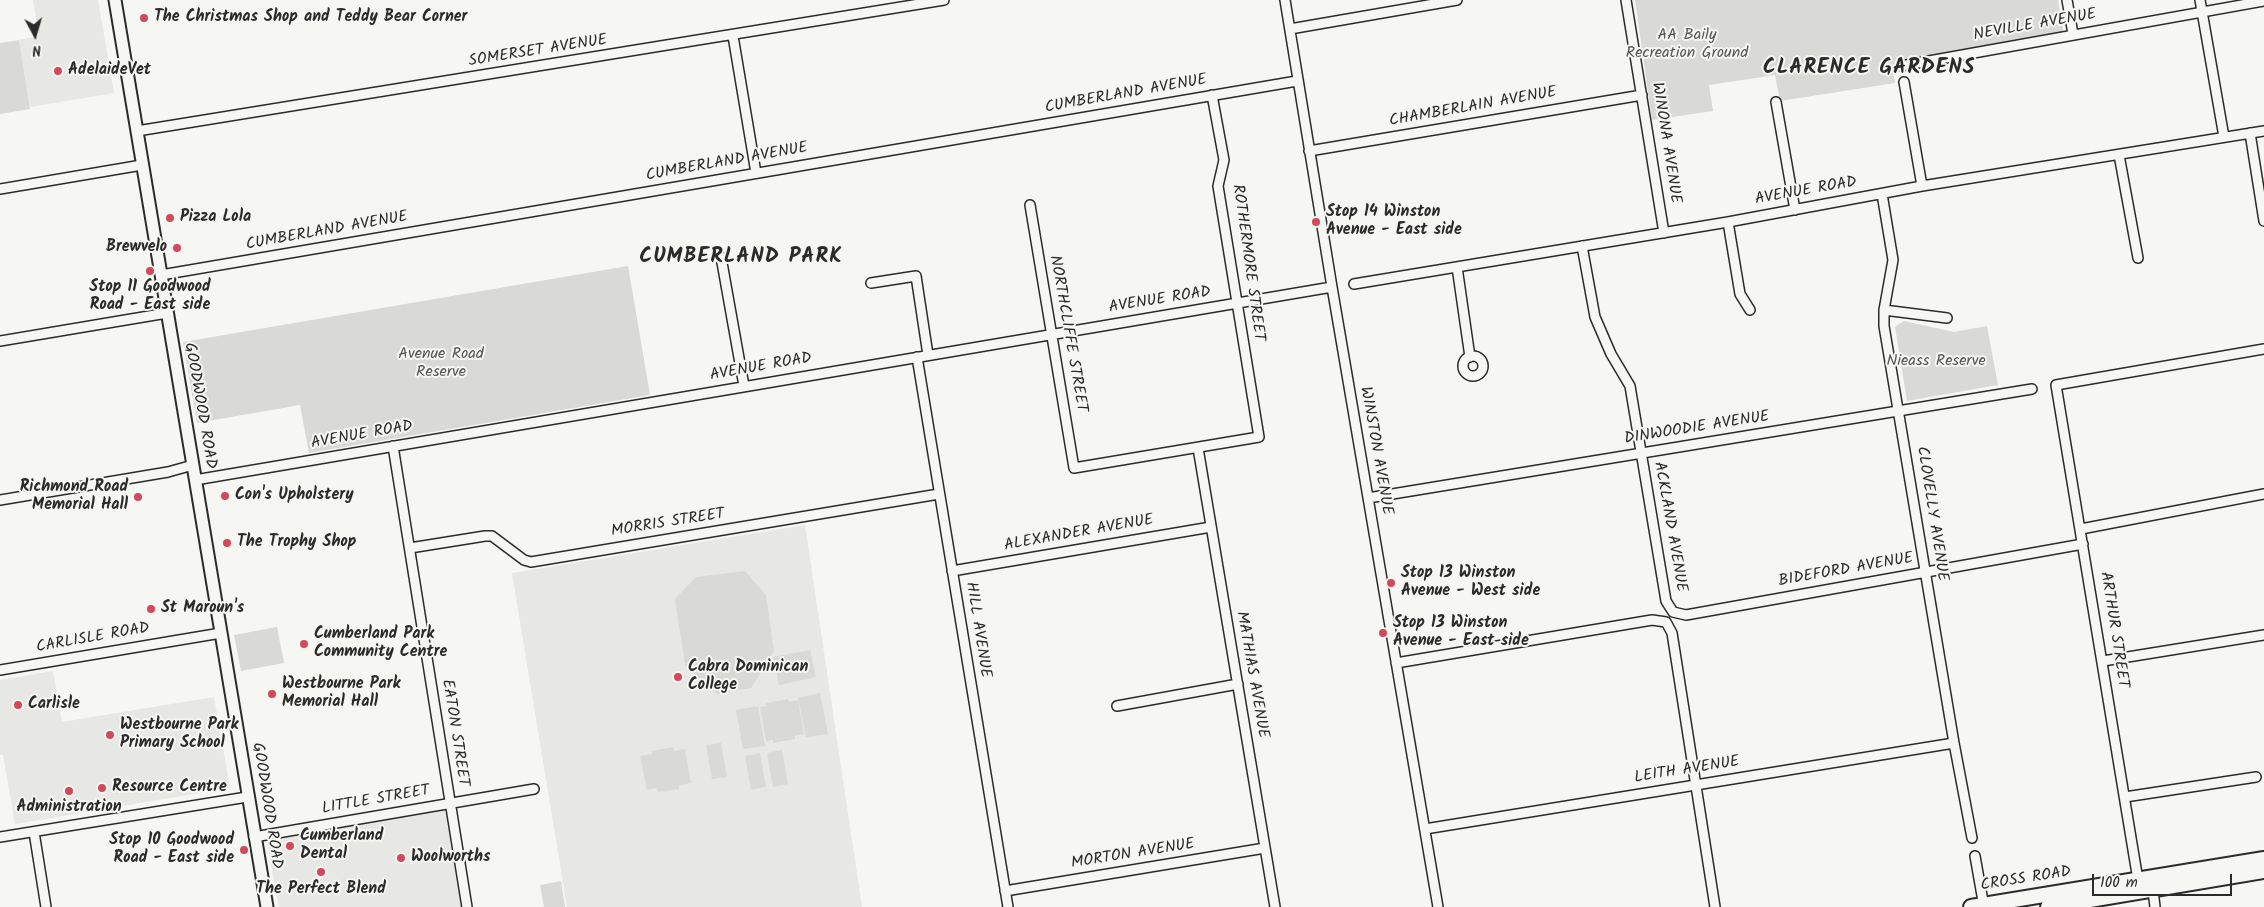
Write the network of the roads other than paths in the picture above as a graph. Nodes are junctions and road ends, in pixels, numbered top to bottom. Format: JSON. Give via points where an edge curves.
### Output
{"nodes":[{"id":1,"x":115,"y":0,"type":"edge"},
{"id":2,"x":942,"y":0,"type":"edge"},
{"id":3,"x":1285,"y":0,"type":"edge"},
{"id":4,"x":1457,"y":0,"type":"edge"},
{"id":5,"x":1626,"y":0,"type":"edge"},
{"id":6,"x":2067,"y":0,"type":"edge"},
{"id":7,"x":2200,"y":0,"type":"edge"},
{"id":8,"x":2264,"y":1,"type":"edge"},
{"id":9,"x":2202,"y":12,"type":"junction"},
{"id":10,"x":1290,"y":29,"type":"junction"},
{"id":11,"x":2073,"y":34,"type":"junction"},
{"id":12,"x":733,"y":36,"type":"junction"},
{"id":13,"x":1901,"y":66,"type":"dead end"},
{"id":14,"x":1298,"y":81,"type":"junction"},
{"id":15,"x":1904,"y":82,"type":"dead end"},
{"id":16,"x":1212,"y":95,"type":"junction"},
{"id":17,"x":1642,"y":95,"type":"junction"},
{"id":18,"x":1776,"y":102,"type":"dead end"},
{"id":19,"x":137,"y":131,"type":"junction"},
{"id":20,"x":2264,"y":131,"type":"edge"},
{"id":21,"x":2250,"y":133,"type":"junction"},
{"id":22,"x":2224,"y":137,"type":"junction"},
{"id":23,"x":1309,"y":151,"type":"junction"},
{"id":24,"x":2119,"y":155,"type":"junction"},
{"id":25,"x":142,"y":165,"type":"junction"},
{"id":26,"x":756,"y":174,"type":"junction"},
{"id":27,"x":1922,"y":186,"type":"junction"},
{"id":28,"x":0,"y":189,"type":"edge"},
{"id":29,"x":1882,"y":194,"type":"junction"},
{"id":30,"x":1030,"y":205,"type":"dead end"},
{"id":31,"x":1795,"y":210,"type":"junction"},
{"id":32,"x":2264,"y":221,"type":"edge"},
{"id":33,"x":1728,"y":222,"type":"junction"},
{"id":34,"x":1664,"y":233,"type":"junction"},
{"id":35,"x":1582,"y":246,"type":"junction"},
{"id":36,"x":721,"y":257,"type":"dead end"},
{"id":37,"x":2138,"y":258,"type":"dead end"},
{"id":38,"x":1457,"y":267,"type":"junction"},
{"id":39,"x":161,"y":275,"type":"junction"},
{"id":40,"x":871,"y":282,"type":"dead end"},
{"id":41,"x":1354,"y":284,"type":"dead end"},
{"id":42,"x":1332,"y":288,"type":"junction"},
{"id":43,"x":1238,"y":304,"type":"junction"},
{"id":44,"x":1750,"y":310,"type":"dead end"},
{"id":45,"x":1884,"y":310,"type":"junction"},
{"id":46,"x":167,"y":313,"type":"junction"},
{"id":47,"x":1947,"y":318,"type":"dead end"},
{"id":48,"x":1052,"y":334,"type":"junction"},
{"id":49,"x":0,"y":341,"type":"edge"},
{"id":50,"x":2264,"y":349,"type":"edge"},
{"id":51,"x":928,"y":355,"type":"junction"},
{"id":52,"x":1470,"y":357,"type":"dead end"},
{"id":53,"x":916,"y":358,"type":"junction"},
{"id":54,"x":744,"y":386,"type":"junction"},
{"id":55,"x":2032,"y":390,"type":"dead end"},
{"id":56,"x":1898,"y":412,"type":"junction"},
{"id":57,"x":392,"y":446,"type":"junction"},
{"id":58,"x":1198,"y":448,"type":"junction"},
{"id":59,"x":1641,"y":453,"type":"junction"},
{"id":60,"x":193,"y":465,"type":"junction"},
{"id":61,"x":195,"y":480,"type":"junction"},
{"id":62,"x":939,"y":494,"type":"junction"},
{"id":63,"x":2264,"y":494,"type":"edge"},
{"id":64,"x":1368,"y":498,"type":"junction"},
{"id":65,"x":0,"y":500,"type":"edge"},
{"id":66,"x":1211,"y":527,"type":"junction"},
{"id":67,"x":2081,"y":528,"type":"junction"},
{"id":68,"x":2083,"y":544,"type":"junction"},
{"id":69,"x":410,"y":548,"type":"junction"},
{"id":70,"x":952,"y":571,"type":"junction"},
{"id":71,"x":1925,"y":573,"type":"junction"},
{"id":72,"x":1673,"y":612,"type":"joint"},
{"id":73,"x":221,"y":633,"type":"junction"},
{"id":74,"x":2264,"y":635,"type":"edge"},
{"id":75,"x":2103,"y":661,"type":"junction"},
{"id":76,"x":1396,"y":663,"type":"junction"},
{"id":77,"x":0,"y":670,"type":"edge"},
{"id":78,"x":1238,"y":684,"type":"junction"},
{"id":79,"x":1117,"y":706,"type":"dead end"},
{"id":80,"x":1954,"y":743,"type":"junction"},
{"id":81,"x":2256,"y":776,"type":"dead end"},
{"id":82,"x":1695,"y":785,"type":"junction"},
{"id":83,"x":534,"y":789,"type":"dead end"},
{"id":84,"x":247,"y":796,"type":"junction"},
{"id":85,"x":2125,"y":797,"type":"junction"},
{"id":86,"x":450,"y":804,"type":"junction"},
{"id":87,"x":1425,"y":829,"type":"junction"},
{"id":88,"x":34,"y":832,"type":"junction"},
{"id":89,"x":0,"y":837,"type":"edge"},
{"id":90,"x":254,"y":837,"type":"junction"},
{"id":91,"x":1972,"y":838,"type":"dead end"},
{"id":92,"x":1265,"y":848,"type":"junction"},
{"id":93,"x":1975,"y":856,"type":"dead end"},
{"id":94,"x":2264,"y":859,"type":"edge"},
{"id":95,"x":2264,"y":871,"type":"edge"},
{"id":96,"x":2138,"y":880,"type":"junction"},
{"id":97,"x":2152,"y":890,"type":"junction"},
{"id":98,"x":1005,"y":891,"type":"junction"},
{"id":99,"x":1979,"y":906,"type":"edge"},
{"id":100,"x":46,"y":907,"type":"edge"},
{"id":101,"x":267,"y":907,"type":"edge"},
{"id":102,"x":467,"y":907,"type":"edge"},
{"id":103,"x":1008,"y":907,"type":"edge"},
{"id":104,"x":1275,"y":907,"type":"edge"},
{"id":105,"x":1438,"y":907,"type":"edge"},
{"id":106,"x":1715,"y":907,"type":"edge"},
{"id":107,"x":2048,"y":907,"type":"edge"},
{"id":108,"x":2156,"y":907,"type":"edge"}],
"edges":[{"from":1,"to":19,"type":"main road","name":"GOODWOOD ROAD"},
{"from":2,"to":12,"type":"street","name":"SOMERSET AVENUE"},
{"from":3,"to":10,"type":"street","name":"WINSTON AVENUE"},
{"from":4,"to":10,"type":"street"},
{"from":5,"to":17,"type":"street","name":"WINONA AVENUE"},
{"from":6,"to":11,"type":"street"},
{"from":7,"to":9,"type":"street"},
{"from":8,"to":9,"type":"street","name":"NEVILLE AVENUE"},
{"from":9,"to":11,"type":"street","name":"NEVILLE AVENUE"},
{"from":9,"to":22,"type":"street"},
{"from":10,"to":14,"type":"street","name":"WINSTON AVENUE"},
{"from":11,"to":13,"type":"street","name":"NEVILLE AVENUE"},
{"from":12,"to":19,"type":"street","name":"SOMERSET AVENUE"},
{"from":12,"to":26,"type":"street"},
{"from":14,"to":16,"type":"street","name":"CUMBERLAND AVENUE"},
{"from":14,"to":23,"type":"street","name":"WINSTON AVENUE"},
{"from":15,"to":27,"type":"street"},
{"from":16,"to":26,"type":"street","name":"CUMBERLAND AVENUE"},
{"from":16,"to":43,"type":"street","name":"ROTHERMORE STREET","via":[[1224,160],[1218,186]]},
{"from":17,"to":23,"type":"street","name":"CHAMBERLAIN AVENUE"},
{"from":17,"to":34,"type":"street","name":"WINONA AVENUE"},
{"from":18,"to":31,"type":"street"},
{"from":19,"to":25,"type":"main road","name":"GOODWOOD ROAD"},
{"from":20,"to":21,"type":"street","name":"AVENUE ROAD"},
{"from":21,"to":22,"type":"street","name":"AVENUE ROAD"},
{"from":21,"to":32,"type":"street"},
{"from":22,"to":24,"type":"street","name":"AVENUE ROAD"},
{"from":23,"to":42,"type":"street","name":"WINSTON AVENUE"},
{"from":24,"to":27,"type":"street","name":"AVENUE ROAD"},
{"from":24,"to":37,"type":"street"},
{"from":25,"to":28,"type":"street"},
{"from":25,"to":39,"type":"main road","name":"GOODWOOD ROAD"},
{"from":26,"to":39,"type":"street","name":"CUMBERLAND AVENUE"},
{"from":27,"to":29,"type":"street","name":"AVENUE ROAD"},
{"from":29,"to":31,"type":"street","name":"AVENUE ROAD"},
{"from":29,"to":45,"type":"street","name":"CLOVELLY AVENUE","via":[[1893,260]]},
{"from":30,"to":48,"type":"street","name":"NORTHCLIFFE STREET"},
{"from":31,"to":33,"type":"street","name":"AVENUE ROAD"},
{"from":33,"to":34,"type":"street","name":"AVENUE ROAD"},
{"from":33,"to":44,"type":"street","via":[[1740,294]]},
{"from":34,"to":35,"type":"street","name":"AVENUE ROAD"},
{"from":35,"to":38,"type":"street","name":"AVENUE ROAD"},
{"from":35,"to":59,"type":"street","name":"ACKLAND AVENUE","via":[[1595,317],[1630,386]]},
{"from":36,"to":54,"type":"street"},
{"from":38,"to":41,"type":"street","name":"AVENUE ROAD"},
{"from":38,"to":52,"type":"street"},
{"from":39,"to":46,"type":"main road","name":"GOODWOOD ROAD"},
{"from":40,"to":51,"type":"street","via":[[916,276]]},
{"from":42,"to":43,"type":"street","name":"AVENUE ROAD"},
{"from":42,"to":64,"type":"street","name":"WINSTON AVENUE"},
{"from":43,"to":48,"type":"street","name":"AVENUE ROAD"},
{"from":43,"to":58,"type":"street","name":"ROTHERMORE STREET","via":[[1259,437]]},
{"from":45,"to":47,"type":"street"},
{"from":45,"to":56,"type":"street","name":"CLOVELLY AVENUE"},
{"from":46,"to":49,"type":"street"},
{"from":46,"to":60,"type":"main road","name":"GOODWOOD ROAD"},
{"from":48,"to":51,"type":"street","name":"AVENUE ROAD"},
{"from":48,"to":58,"type":"street","name":"NORTHCLIFFE STREET","via":[[1074,468]]},
{"from":50,"to":67,"type":"street","name":"ARTHUR STREET","via":[[2056,385]]},
{"from":51,"to":53,"type":"street","name":"AVENUE ROAD"},
{"from":53,"to":54,"type":"street","name":"AVENUE ROAD"},
{"from":53,"to":62,"type":"street","name":"HILL AVENUE"},
{"from":54,"to":57,"type":"street","name":"AVENUE ROAD"},
{"from":55,"to":56,"type":"street","name":"DINWOODIE AVENUE"},
{"from":56,"to":59,"type":"street","name":"DINWOODIE AVENUE"},
{"from":56,"to":71,"type":"street","name":"CLOVELLY AVENUE"},
{"from":57,"to":61,"type":"street","name":"AVENUE ROAD"},
{"from":57,"to":69,"type":"street","name":"EATON STREET"},
{"from":58,"to":66,"type":"street","name":"MATHIAS AVENUE"},
{"from":59,"to":64,"type":"street","name":"DINWOODIE AVENUE"},
{"from":59,"to":72,"type":"street","name":"ACKLAND AVENUE","via":[[1666,601]]},
{"from":60,"to":61,"type":"main road","name":"GOODWOOD ROAD"},
{"from":60,"to":65,"type":"street"},
{"from":61,"to":73,"type":"main road","name":"GOODWOOD ROAD"},
{"from":62,"to":69,"type":"street","name":"MORRIS STREET","via":[[531,562],[492,536]]},
{"from":62,"to":70,"type":"street","name":"HILL AVENUE"},
{"from":63,"to":67,"type":"street"},
{"from":64,"to":76,"type":"street","name":"WINSTON AVENUE"},
{"from":66,"to":70,"type":"street","name":"ALEXANDER AVENUE"},
{"from":66,"to":78,"type":"street","name":"MATHIAS AVENUE"},
{"from":67,"to":68,"type":"street","name":"ARTHUR STREET"},
{"from":68,"to":71,"type":"street","name":"BIDEFORD AVENUE"},
{"from":68,"to":75,"type":"street","name":"ARTHUR STREET"},
{"from":69,"to":86,"type":"street","name":"EATON STREET"},
{"from":70,"to":98,"type":"street","name":"HILL AVENUE"},
{"from":71,"to":72,"type":"street","name":"BIDEFORD AVENUE","via":[[1686,614]]},
{"from":71,"to":80,"type":"street","name":"CLOVELLY AVENUE"},
{"from":73,"to":77,"type":"street","name":"CARLISLE ROAD"},
{"from":73,"to":84,"type":"main road","name":"GOODWOOD ROAD"},
{"from":74,"to":75,"type":"street"},
{"from":75,"to":85,"type":"street","name":"ARTHUR STREET"},
{"from":76,"to":82,"type":"street","via":[[1652,620],[1666,622],[1672,633]]},
{"from":76,"to":87,"type":"street","name":"WINSTON AVENUE"},
{"from":78,"to":79,"type":"street"},
{"from":78,"to":92,"type":"street","name":"MATHIAS AVENUE"},
{"from":80,"to":82,"type":"street","name":"LEITH AVENUE"},
{"from":80,"to":91,"type":"street","name":"CLOVELLY AVENUE"},
{"from":81,"to":85,"type":"street"},
{"from":82,"to":87,"type":"street","name":"LEITH AVENUE"},
{"from":82,"to":106,"type":"street"},
{"from":83,"to":86,"type":"street","name":"LITTLE STREET"},
{"from":84,"to":88,"type":"street"},
{"from":84,"to":90,"type":"main road","name":"GOODWOOD ROAD"},
{"from":85,"to":96,"type":"street","name":"ARTHUR STREET"},
{"from":86,"to":90,"type":"street","name":"LITTLE STREET"},
{"from":86,"to":102,"type":"street","name":"EATON STREET"},
{"from":87,"to":105,"type":"street","name":"WINSTON AVENUE"},
{"from":88,"to":89,"type":"street"},
{"from":88,"to":100,"type":"street"},
{"from":90,"to":101,"type":"main road","name":"GOODWOOD ROAD"},
{"from":92,"to":98,"type":"street","name":"MORTON AVENUE"},
{"from":92,"to":104,"type":"street","name":"MATHIAS AVENUE"},
{"from":93,"to":99,"type":"street"},
{"from":94,"to":96,"type":"highway","name":"CROSS ROAD"},
{"from":95,"to":97,"type":"highway","name":"CROSS ROAD"},
{"from":96,"to":97,"type":"highway"},
{"from":96,"to":99,"type":"highway","name":"CROSS ROAD"},
{"from":97,"to":107,"type":"highway","name":"CROSS ROAD"},
{"from":97,"to":108,"type":"street"},
{"from":98,"to":103,"type":"street","name":"HILL AVENUE"}]}
